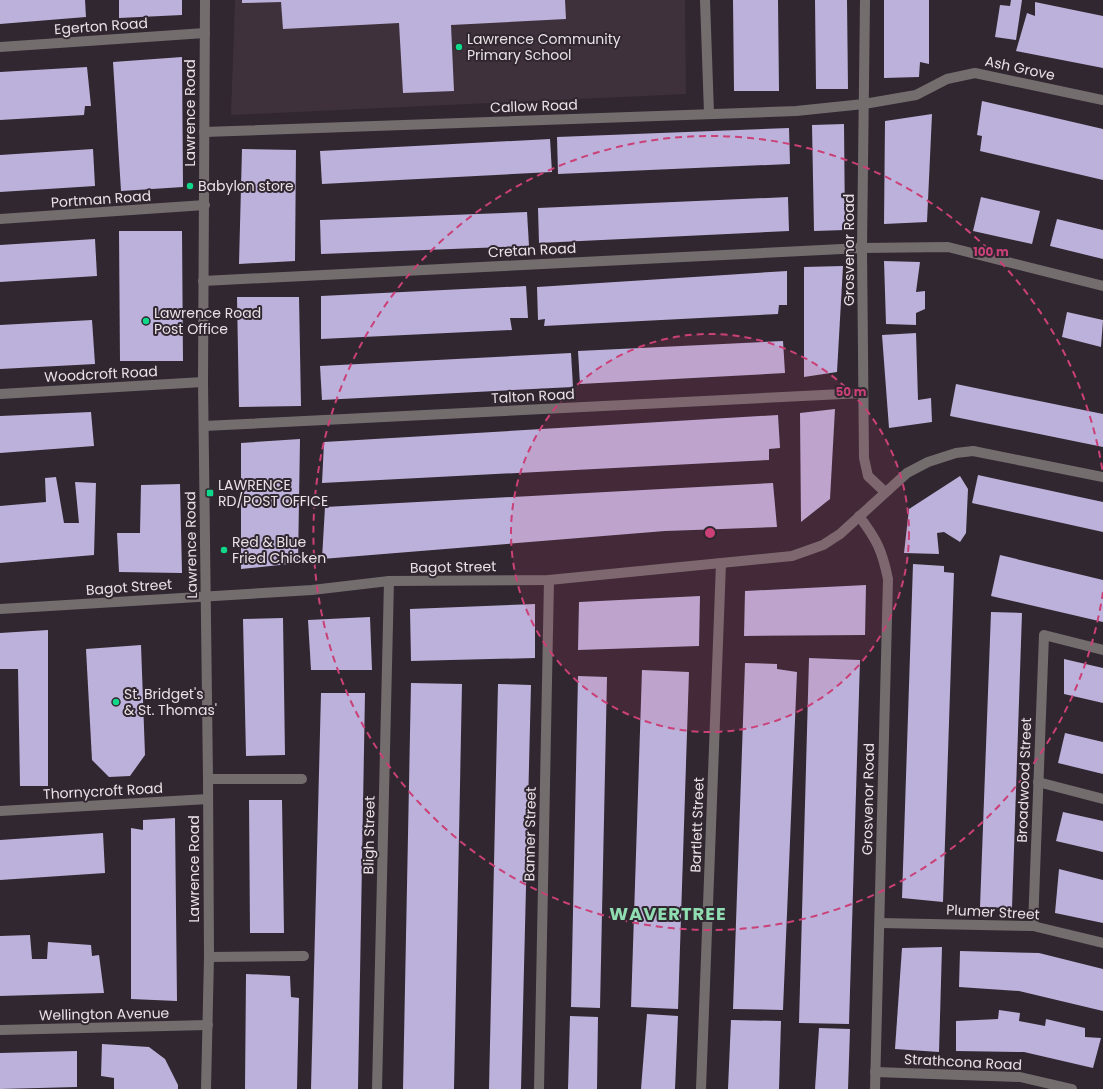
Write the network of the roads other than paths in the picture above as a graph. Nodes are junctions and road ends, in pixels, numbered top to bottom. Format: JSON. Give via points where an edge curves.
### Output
{"nodes":[{"id":1,"x":205,"y":0,"type":"edge"},
{"id":2,"x":705,"y":0,"type":"edge"},
{"id":3,"x":865,"y":0,"type":"edge"},
{"id":4,"x":204,"y":33,"type":"junction"},
{"id":5,"x":0,"y":47,"type":"edge"},
{"id":6,"x":1103,"y":100,"type":"edge"},
{"id":7,"x":864,"y":104,"type":"junction"},
{"id":8,"x":709,"y":113,"type":"junction"},
{"id":9,"x":204,"y":132,"type":"junction"},
{"id":10,"x":205,"y":205,"type":"junction"},
{"id":11,"x":0,"y":219,"type":"edge"},
{"id":12,"x":862,"y":248,"type":"junction"},
{"id":13,"x":203,"y":281,"type":"junction"},
{"id":14,"x":1103,"y":286,"type":"edge"},
{"id":15,"x":203,"y":382,"type":"junction"},
{"id":16,"x":863,"y":393,"type":"junction"},
{"id":17,"x":0,"y":394,"type":"edge"},
{"id":18,"x":204,"y":426,"type":"junction"},
{"id":19,"x":1103,"y":477,"type":"edge"},
{"id":20,"x":885,"y":492,"type":"junction"},
{"id":21,"x":859,"y":516,"type":"junction"},
{"id":22,"x":721,"y":563,"type":"junction"},
{"id":23,"x":549,"y":580,"type":"junction"},
{"id":24,"x":389,"y":582,"type":"junction"},
{"id":25,"x":206,"y":596,"type":"junction"},
{"id":26,"x":0,"y":609,"type":"edge"},
{"id":27,"x":1103,"y":650,"type":"edge"},
{"id":28,"x":208,"y":779,"type":"junction"},
{"id":29,"x":302,"y":779,"type":"dead end"},
{"id":30,"x":1038,"y":782,"type":"junction"},
{"id":31,"x":208,"y":799,"type":"junction"},
{"id":32,"x":1103,"y":799,"type":"edge"},
{"id":33,"x":0,"y":811,"type":"edge"},
{"id":34,"x":880,"y":922,"type":"junction"},
{"id":35,"x":1033,"y":926,"type":"junction"},
{"id":36,"x":1103,"y":943,"type":"edge"},
{"id":37,"x":304,"y":956,"type":"dead end"},
{"id":38,"x":209,"y":957,"type":"junction"},
{"id":39,"x":208,"y":1025,"type":"junction"},
{"id":40,"x":0,"y":1030,"type":"edge"},
{"id":41,"x":875,"y":1072,"type":"junction"},
{"id":42,"x":206,"y":1089,"type":"edge"},
{"id":43,"x":377,"y":1089,"type":"edge"},
{"id":44,"x":539,"y":1089,"type":"edge"},
{"id":45,"x":701,"y":1089,"type":"edge"},
{"id":46,"x":875,"y":1089,"type":"edge"},
{"id":47,"x":1072,"y":1089,"type":"edge"}],
"edges":[{"from":1,"to":4,"type":"street","name":"Lawrence Road"},
{"from":2,"to":8,"type":"street"},
{"from":3,"to":7,"type":"street","name":"Grosvenor Road"},
{"from":4,"to":5,"type":"street","name":"Egerton Road"},
{"from":4,"to":9,"type":"street","name":"Lawrence Road"},
{"from":6,"to":7,"type":"street","name":"Ash Grove","via":[[975,73],[947,79],[916,95]]},
{"from":7,"to":8,"type":"street","name":"Callow Road","via":[[796,111]]},
{"from":7,"to":12,"type":"street","name":"Grosvenor Road"},
{"from":8,"to":9,"type":"street","name":"Callow Road"},
{"from":9,"to":10,"type":"street","name":"Lawrence Road"},
{"from":10,"to":11,"type":"street","name":"Portman Road"},
{"from":10,"to":13,"type":"street","name":"Lawrence Road"},
{"from":12,"to":13,"type":"street","name":"Cretan Road"},
{"from":12,"to":14,"type":"street","name":"Cretan Road","via":[[948,246]]},
{"from":12,"to":16,"type":"street","name":"Grosvenor Road"},
{"from":13,"to":15,"type":"street","name":"Lawrence Road"},
{"from":15,"to":17,"type":"street","name":"Woodcroft Road"},
{"from":15,"to":18,"type":"street","name":"Lawrence Road"},
{"from":16,"to":18,"type":"street","name":"Talton Road"},
{"from":16,"to":20,"type":"street","name":"Grosvenor Road","via":[[864,458],[868,476]]},
{"from":18,"to":25,"type":"street","name":"Lawrence Road"},
{"from":19,"to":20,"type":"street","name":"Bagot Street","via":[[973,451],[956,453],[928,462],[907,473]]},
{"from":20,"to":21,"type":"street","name":"Bagot Street"},
{"from":21,"to":22,"type":"street","name":"Bagot Street","via":[[840,534],[822,545],[792,556]]},
{"from":21,"to":34,"type":"street","name":"Grosvenor Road","via":[[875,536],[884,558],[888,579],[884,663]]},
{"from":22,"to":23,"type":"street","name":"Bagot Street"},
{"from":22,"to":45,"type":"street","name":"Bartlett Street"},
{"from":23,"to":24,"type":"street","name":"Bagot Street"},
{"from":23,"to":44,"type":"street","name":"Banner Street"},
{"from":24,"to":25,"type":"street","name":"Bagot Street","via":[[312,590]]},
{"from":24,"to":43,"type":"street","name":"Bligh Street"},
{"from":25,"to":26,"type":"street","name":"Bagot Street"},
{"from":25,"to":28,"type":"street","name":"Lawrence Road"},
{"from":27,"to":30,"type":"street","name":"Broadwood Street","via":[[1044,635]]},
{"from":28,"to":29,"type":"street"},
{"from":28,"to":31,"type":"street","name":"Lawrence Road"},
{"from":30,"to":32,"type":"street"},
{"from":30,"to":35,"type":"street","name":"Broadwood Street"},
{"from":31,"to":33,"type":"street","name":"Thornycroft Road"},
{"from":31,"to":38,"type":"street","name":"Lawrence Road"},
{"from":34,"to":35,"type":"street","name":"Plumer Street"},
{"from":34,"to":41,"type":"street","name":"Grosvenor Road"},
{"from":35,"to":36,"type":"street","name":"Plumer Street"},
{"from":37,"to":38,"type":"street"},
{"from":38,"to":39,"type":"street","name":"Lawrence Road"},
{"from":39,"to":40,"type":"street","name":"Wellington Avenue"},
{"from":39,"to":42,"type":"street","name":"Lawrence Road"},
{"from":41,"to":46,"type":"street","name":"Grosvenor Road"},
{"from":41,"to":47,"type":"street","name":"Strathcona Road","via":[[1020,1076]]}]}
